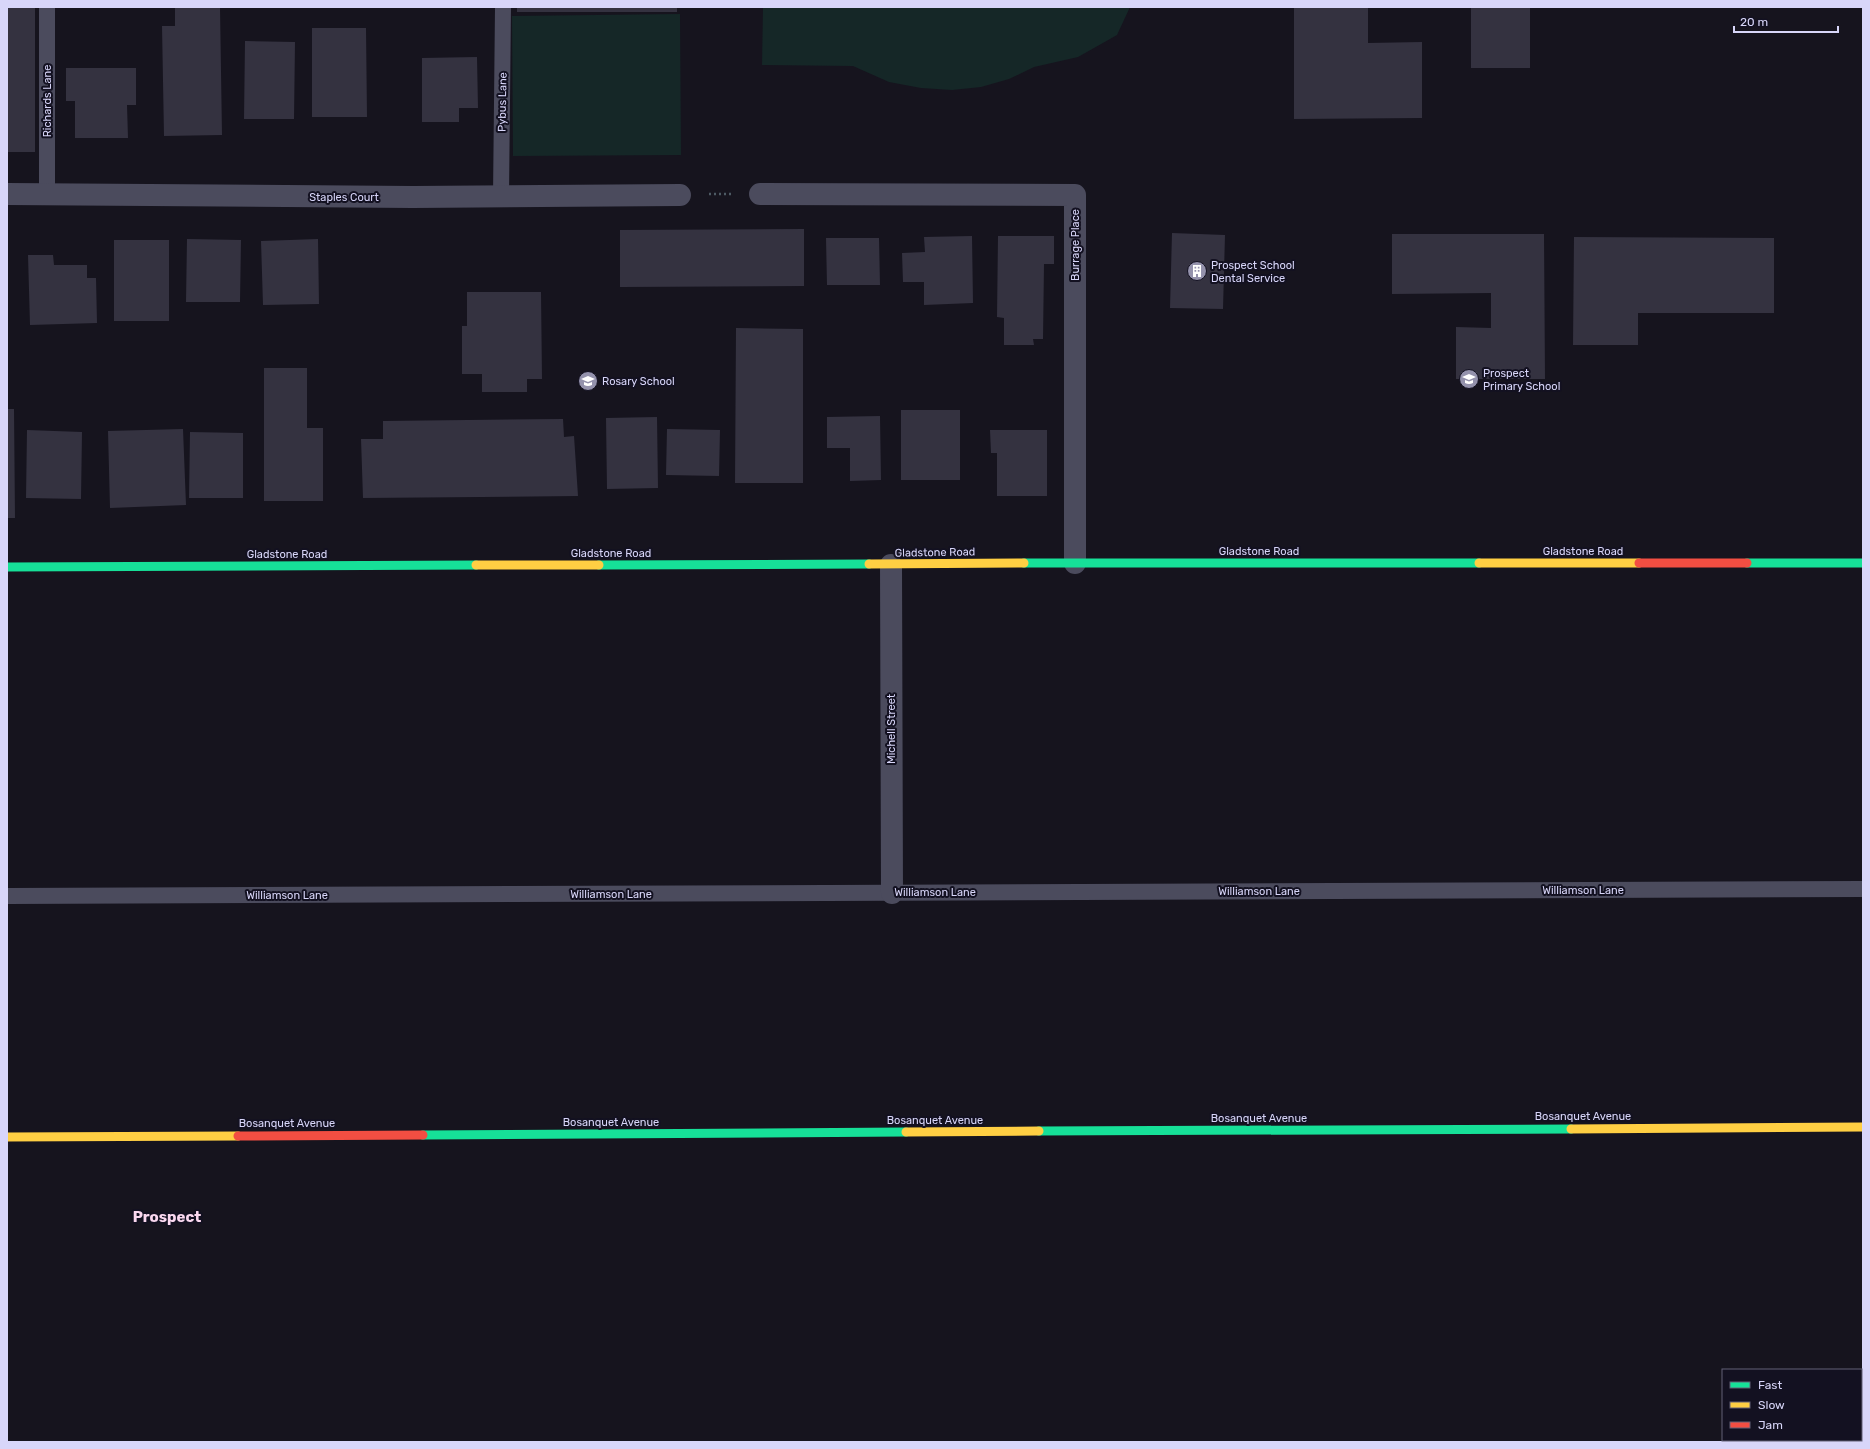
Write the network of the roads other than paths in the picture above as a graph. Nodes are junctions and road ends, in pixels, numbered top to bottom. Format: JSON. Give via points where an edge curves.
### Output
{"nodes":[{"id":1,"x":47,"y":7,"type":"edge"},
{"id":2,"x":503,"y":7,"type":"edge"},
{"id":3,"x":7,"y":194,"type":"edge"},
{"id":4,"x":47,"y":194,"type":"junction"},
{"id":5,"x":760,"y":194,"type":"road end"},
{"id":6,"x":680,"y":195,"type":"road end"},
{"id":7,"x":501,"y":196,"type":"junction"},
{"id":8,"x":1075,"y":563,"type":"junction"},
{"id":9,"x":1863,"y":563,"type":"edge"},
{"id":10,"x":891,"y":565,"type":"junction"},
{"id":11,"x":7,"y":567,"type":"edge"},
{"id":12,"x":1863,"y":889,"type":"edge"},
{"id":13,"x":892,"y":893,"type":"junction"},
{"id":14,"x":7,"y":896,"type":"edge"},
{"id":15,"x":1863,"y":1127,"type":"edge"},
{"id":16,"x":7,"y":1137,"type":"edge"}],
"edges":[{"from":1,"to":4,"type":"lane","name":"Richards Lane"},
{"from":2,"to":7,"type":"lane","name":"Pybus Lane"},
{"from":3,"to":4,"type":"street","name":"Staples Court"},
{"from":4,"to":7,"type":"street","name":"Staples Court"},
{"from":5,"to":8,"type":"street","name":"Burrage Place","via":[[1075,194]]},
{"from":6,"to":7,"type":"street","name":"Staples Court"},
{"from":8,"to":9,"type":"street","name":"Gladstone Road"},
{"from":8,"to":10,"type":"street","name":"Gladstone Road"},
{"from":10,"to":11,"type":"street","name":"Gladstone Road"},
{"from":10,"to":13,"type":"street","name":"Michell Street"},
{"from":12,"to":13,"type":"lane","name":"Williamson Lane"},
{"from":13,"to":14,"type":"lane","name":"Williamson Lane"},
{"from":15,"to":16,"type":"street","name":"Bosanquet Avenue"}]}
